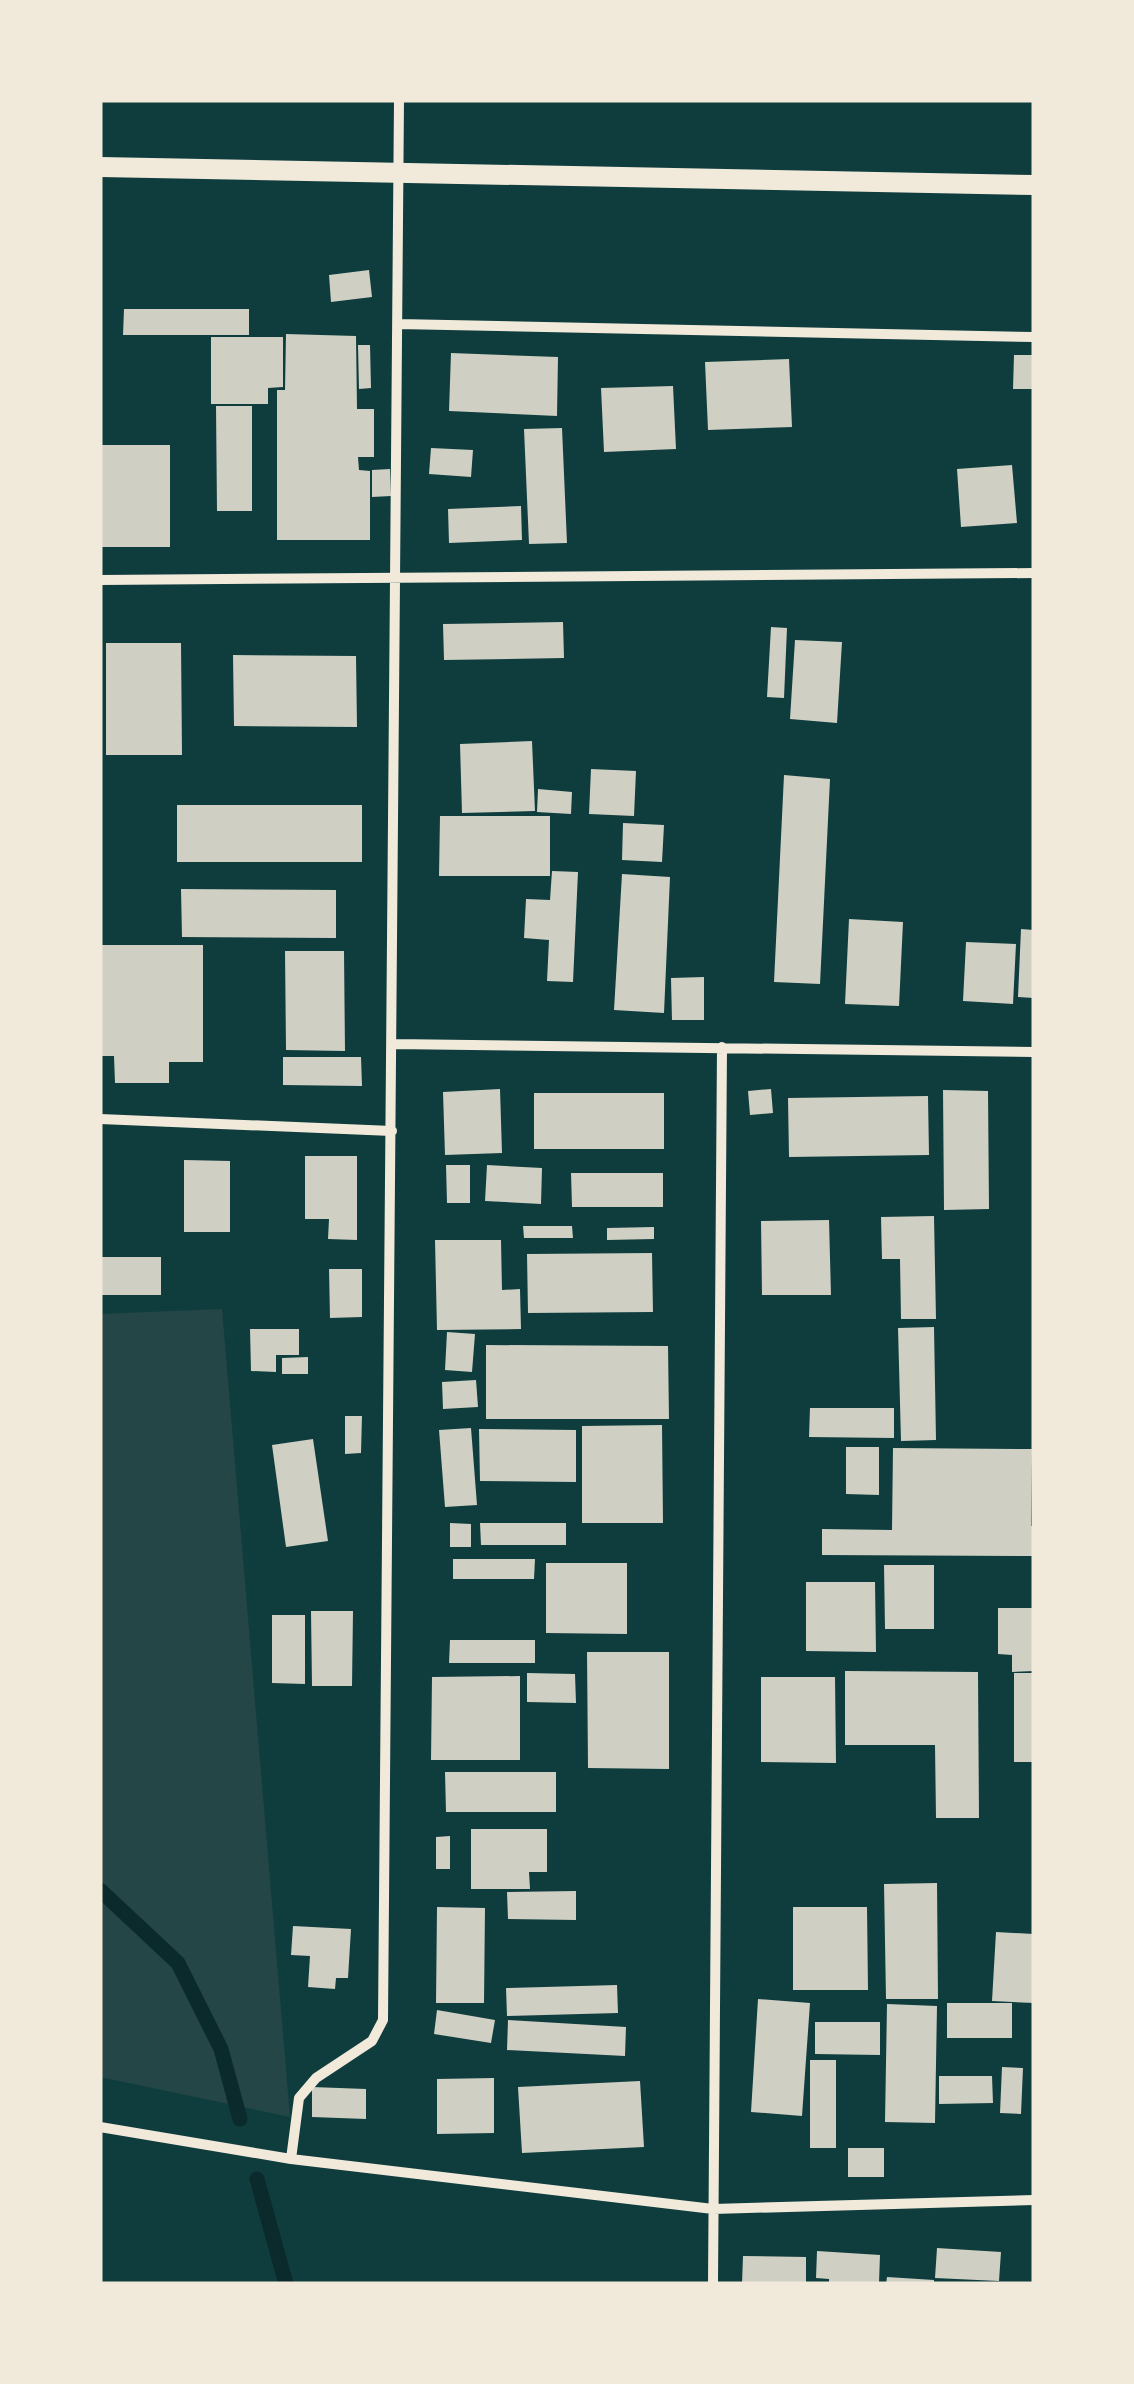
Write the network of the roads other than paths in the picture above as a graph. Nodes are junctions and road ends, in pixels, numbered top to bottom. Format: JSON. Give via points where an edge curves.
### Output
{"nodes":[{"id":1,"x":399,"y":100,"type":"edge"},
{"id":2,"x":100,"y":168,"type":"edge"},
{"id":3,"x":399,"y":173,"type":"junction"},
{"id":4,"x":1034,"y":185,"type":"edge"},
{"id":5,"x":398,"y":324,"type":"junction"},
{"id":6,"x":1034,"y":336,"type":"edge"},
{"id":7,"x":1034,"y":573,"type":"edge"},
{"id":8,"x":396,"y":577,"type":"junction"},
{"id":9,"x":100,"y":580,"type":"edge"},
{"id":10,"x":393,"y":1044,"type":"junction"},
{"id":11,"x":722,"y":1048,"type":"junction"},
{"id":12,"x":1034,"y":1052,"type":"edge"},
{"id":13,"x":100,"y":1120,"type":"edge"},
{"id":14,"x":392,"y":1132,"type":"junction"},
{"id":15,"x":100,"y":2127,"type":"edge"},
{"id":16,"x":291,"y":2159,"type":"junction"},
{"id":17,"x":1034,"y":2200,"type":"edge"},
{"id":18,"x":713,"y":2209,"type":"junction"},
{"id":19,"x":713,"y":2284,"type":"edge"}],
"edges":[{"from":1,"to":3,"type":"street"},
{"from":2,"to":3,"type":"main road"},
{"from":3,"to":4,"type":"main road"},
{"from":3,"to":5,"type":"street"},
{"from":5,"to":6,"type":"street"},
{"from":5,"to":8,"type":"street"},
{"from":7,"to":8,"type":"street"},
{"from":8,"to":9,"type":"street"},
{"from":8,"to":10,"type":"street"},
{"from":10,"to":11,"type":"street"},
{"from":10,"to":14,"type":"street"},
{"from":11,"to":12,"type":"street"},
{"from":11,"to":18,"type":"street"},
{"from":13,"to":14,"type":"street"},
{"from":14,"to":16,"type":"street","via":[[383,2020],[372,2041],[316,2078],[299,2098]]},
{"from":15,"to":16,"type":"street"},
{"from":16,"to":18,"type":"street"},
{"from":17,"to":18,"type":"street"},
{"from":18,"to":19,"type":"street"}]}
